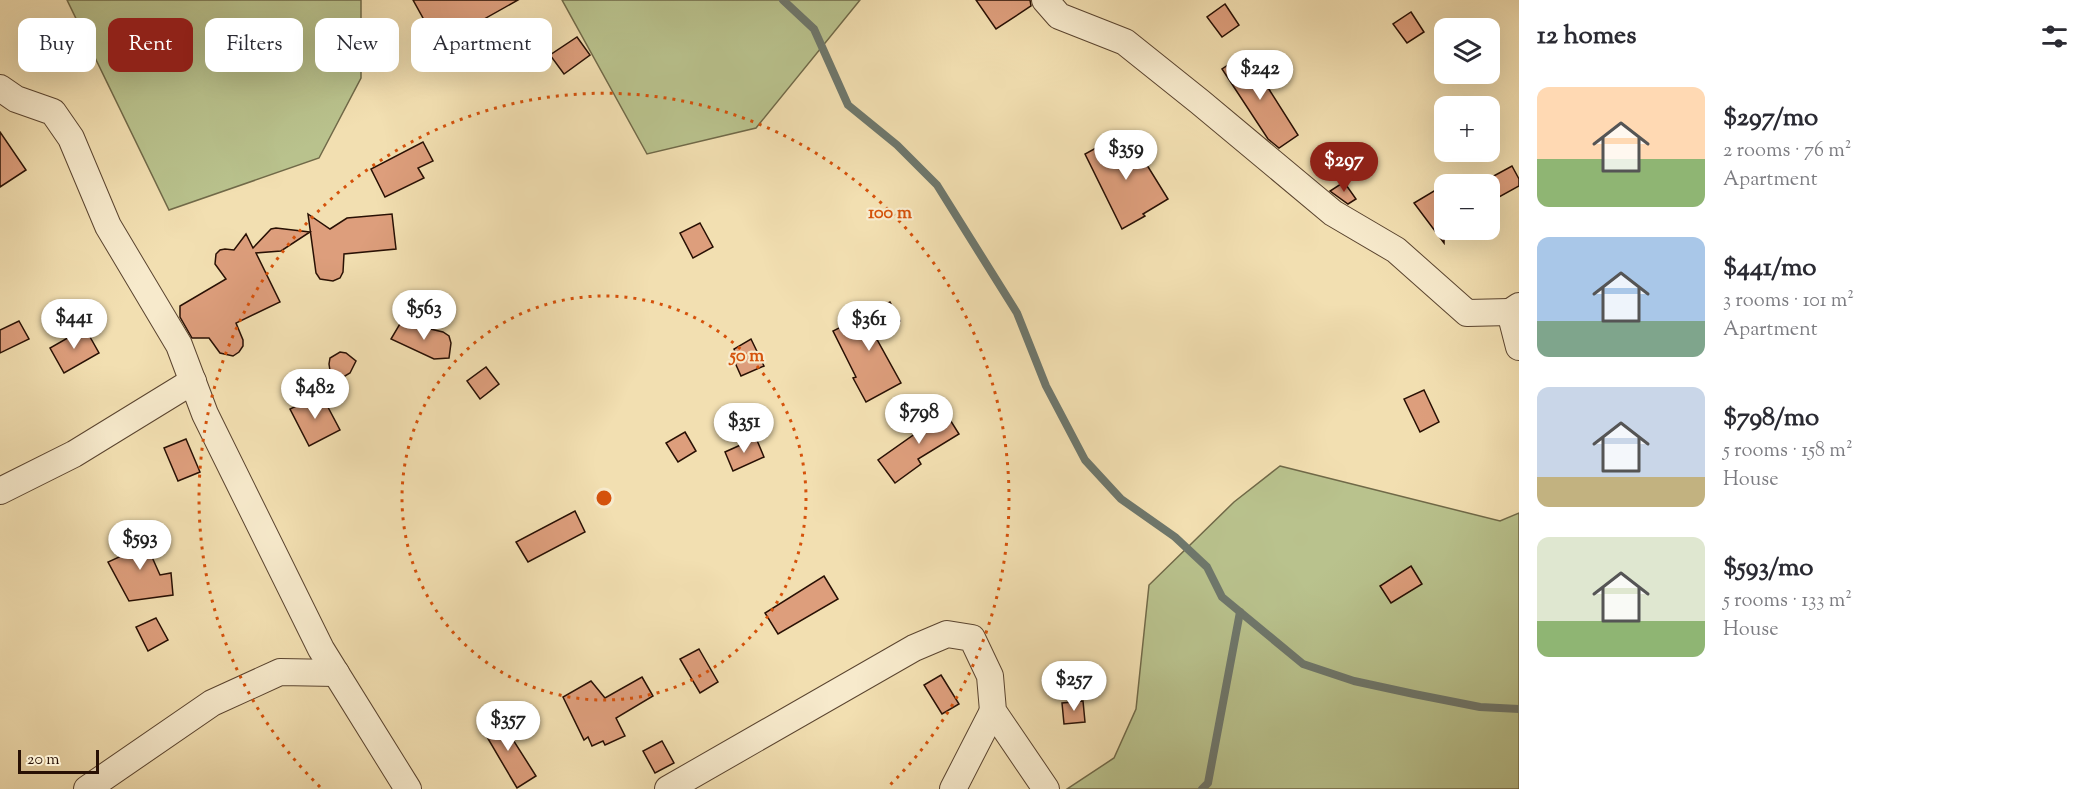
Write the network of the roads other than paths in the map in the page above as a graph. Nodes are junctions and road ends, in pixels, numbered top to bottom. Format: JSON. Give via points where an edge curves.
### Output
{"nodes":[{"id":1,"x":1044,"y":0,"type":"edge"},
{"id":2,"x":0,"y":88,"type":"edge"},
{"id":3,"x":1515,"y":309,"type":"edge"},
{"id":4,"x":1519,"y":347,"type":"edge"},
{"id":5,"x":193,"y":381,"type":"junction"},
{"id":6,"x":0,"y":491,"type":"edge"},
{"id":7,"x":336,"y":673,"type":"junction"},
{"id":8,"x":993,"y":711,"type":"junction"},
{"id":9,"x":87,"y":789,"type":"edge"},
{"id":10,"x":408,"y":789,"type":"edge"},
{"id":11,"x":668,"y":789,"type":"edge"},
{"id":12,"x":953,"y":789,"type":"edge"},
{"id":13,"x":1046,"y":789,"type":"edge"}],
"edges":[{"from":1,"to":3,"type":"street","via":[[1059,16],[1125,42],[1333,213],[1396,250],[1467,313]]},
{"from":2,"to":5,"type":"street","via":[[16,99],[53,112],[70,138],[108,226],[179,345]]},
{"from":3,"to":4,"type":"street"},
{"from":5,"to":6,"type":"street","via":[[74,454]]},
{"from":5,"to":7,"type":"street","via":[[205,414],[321,650]]},
{"from":7,"to":9,"type":"street","via":[[280,672],[212,703]]},
{"from":7,"to":10,"type":"street"},
{"from":8,"to":11,"type":"street","via":[[990,676],[972,638],[947,634],[914,648]]},
{"from":8,"to":12,"type":"street"},
{"from":8,"to":13,"type":"street"}]}
